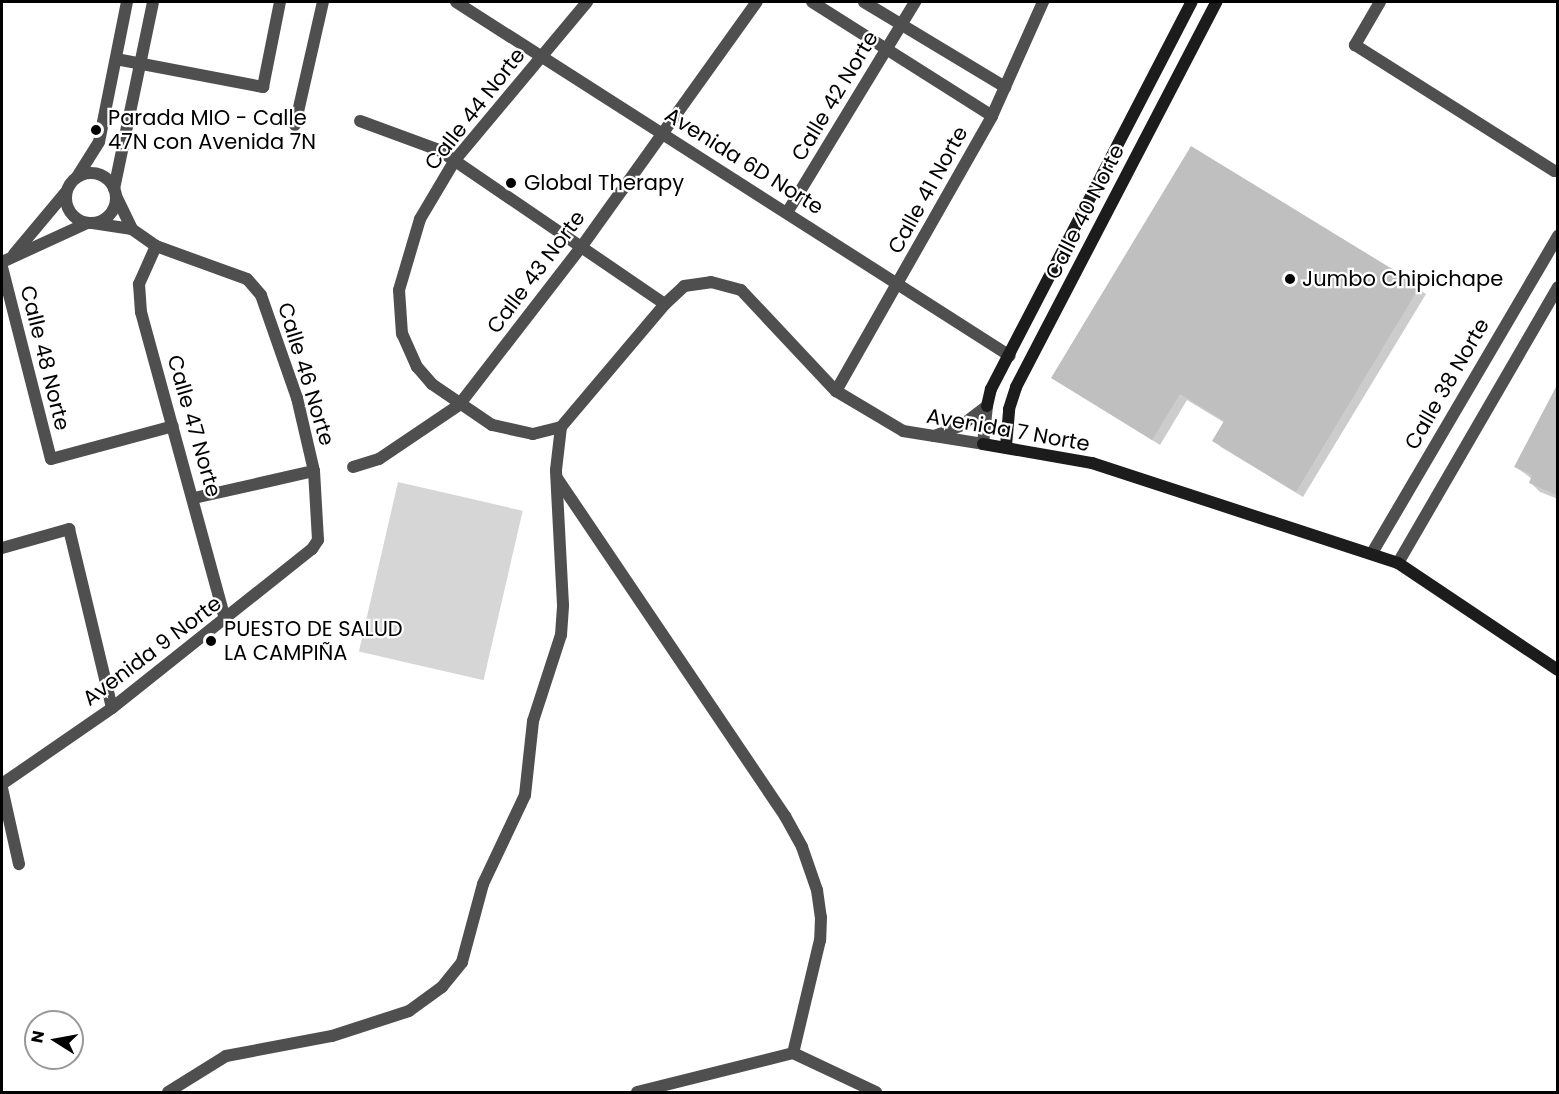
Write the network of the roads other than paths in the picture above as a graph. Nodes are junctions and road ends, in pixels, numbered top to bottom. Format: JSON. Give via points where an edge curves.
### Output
{"nodes":[{"id":1,"x":128,"y":2,"type":"edge"},
{"id":2,"x":153,"y":2,"type":"edge"},
{"id":3,"x":279,"y":2,"type":"edge"},
{"id":4,"x":323,"y":2,"type":"edge"},
{"id":5,"x":456,"y":2,"type":"edge"},
{"id":6,"x":587,"y":2,"type":"edge"},
{"id":7,"x":757,"y":2,"type":"edge"},
{"id":8,"x":812,"y":2,"type":"edge"},
{"id":9,"x":864,"y":2,"type":"edge"},
{"id":10,"x":915,"y":2,"type":"edge"},
{"id":11,"x":1043,"y":2,"type":"edge"},
{"id":12,"x":1192,"y":2,"type":"edge"},
{"id":13,"x":1216,"y":2,"type":"edge"},
{"id":14,"x":1380,"y":2,"type":"edge"},
{"id":15,"x":902,"y":24,"type":"junction"},
{"id":16,"x":886,"y":48,"type":"junction"},
{"id":17,"x":540,"y":56,"type":"junction"},
{"id":18,"x":116,"y":59,"type":"junction"},
{"id":19,"x":141,"y":63,"type":"junction"},
{"id":20,"x":1005,"y":87,"type":"junction"},
{"id":21,"x":992,"y":116,"type":"junction"},
{"id":22,"x":360,"y":121,"type":"dead end"},
{"id":23,"x":295,"y":125,"type":"dead end"},
{"id":24,"x":662,"y":133,"type":"junction"},
{"id":25,"x":455,"y":160,"type":"junction"},
{"id":26,"x":1554,"y":171,"type":"dead end"},
{"id":27,"x":76,"y":177,"type":"junction"},
{"id":28,"x":66,"y":192,"type":"junction"},
{"id":29,"x":115,"y":193,"type":"junction"},
{"id":30,"x":788,"y":211,"type":"junction"},
{"id":31,"x":89,"y":223,"type":"junction"},
{"id":32,"x":132,"y":229,"type":"junction"},
{"id":33,"x":1557,"y":238,"type":"edge"},
{"id":34,"x":156,"y":246,"type":"junction"},
{"id":35,"x":582,"y":246,"type":"junction"},
{"id":36,"x":7,"y":259,"type":"edge"},
{"id":37,"x":2,"y":267,"type":"edge"},
{"id":38,"x":899,"y":283,"type":"junction"},
{"id":39,"x":1557,"y":287,"type":"edge"},
{"id":40,"x":665,"y":304,"type":"junction"},
{"id":41,"x":1010,"y":356,"type":"junction"},
{"id":42,"x":836,"y":392,"type":"junction"},
{"id":43,"x":459,"y":405,"type":"junction"},
{"id":44,"x":987,"y":406,"type":"junction"},
{"id":45,"x":172,"y":426,"type":"junction"},
{"id":46,"x":561,"y":427,"type":"junction"},
{"id":47,"x":928,"y":438,"type":"junction"},
{"id":48,"x":983,"y":444,"type":"junction"},
{"id":49,"x":1006,"y":446,"type":"junction"},
{"id":50,"x":353,"y":467,"type":"dead end"},
{"id":51,"x":314,"y":471,"type":"junction"},
{"id":52,"x":556,"y":477,"type":"junction"},
{"id":53,"x":194,"y":498,"type":"junction"},
{"id":54,"x":318,"y":540,"type":"joint"},
{"id":55,"x":2,"y":548,"type":"edge"},
{"id":56,"x":1372,"y":553,"type":"junction"},
{"id":57,"x":1398,"y":563,"type":"junction"},
{"id":58,"x":225,"y":620,"type":"junction"},
{"id":59,"x":1557,"y":670,"type":"edge"},
{"id":60,"x":112,"y":708,"type":"junction"},
{"id":61,"x":2,"y":786,"type":"edge"},
{"id":62,"x":5,"y":819,"type":"edge"},
{"id":63,"x":19,"y":864,"type":"dead end"},
{"id":64,"x":793,"y":1053,"type":"junction"},
{"id":65,"x":168,"y":1092,"type":"edge"},
{"id":66,"x":637,"y":1092,"type":"edge"},
{"id":67,"x":876,"y":1092,"type":"edge"}],
"edges":[{"from":1,"to":18,"type":"street"},
{"from":2,"to":19,"type":"street"},
{"from":3,"to":19,"type":"street","via":[[263,87]]},
{"from":4,"to":23,"type":"street"},
{"from":5,"to":17,"type":"street","name":"Avenida 6D Norte"},
{"from":6,"to":17,"type":"street","name":"Calle 44 Norte"},
{"from":7,"to":24,"type":"street","name":"Calle 43 Norte"},
{"from":8,"to":16,"type":"street"},
{"from":9,"to":15,"type":"street"},
{"from":10,"to":15,"type":"street","name":"Calle 42 Norte"},
{"from":11,"to":20,"type":"street","name":"Calle 41 Norte"},
{"from":12,"to":41,"type":"street","name":"Calle 40 Norte"},
{"from":13,"to":49,"type":"street","name":"Calle 40 Norte","via":[[1016,387],[1007,419]]},
{"from":14,"to":26,"type":"street","via":[[1355,45]]},
{"from":15,"to":16,"type":"street","name":"Calle 42 Norte"},
{"from":15,"to":20,"type":"street"},
{"from":16,"to":21,"type":"street"},
{"from":16,"to":30,"type":"street","name":"Calle 42 Norte"},
{"from":17,"to":24,"type":"street","name":"Avenida 6D Norte"},
{"from":17,"to":25,"type":"street","name":"Calle 44 Norte"},
{"from":18,"to":19,"type":"street"},
{"from":18,"to":27,"type":"street","via":[[99,142]]},
{"from":19,"to":29,"type":"street"},
{"from":20,"to":21,"type":"street","name":"Calle 41 Norte"},
{"from":21,"to":38,"type":"street","name":"Calle 41 Norte"},
{"from":22,"to":25,"type":"street","via":[[426,143]]},
{"from":24,"to":30,"type":"street","name":"Avenida 6D Norte"},
{"from":24,"to":35,"type":"street","name":"Calle 43 Norte"},
{"from":25,"to":35,"type":"street"},
{"from":25,"to":43,"type":"street","name":"Calle 44 Norte","via":[[420,219],[399,290],[402,334],[417,367]]},
{"from":27,"to":28,"type":"street"},
{"from":27,"to":29,"type":"street","via":[[98,174]]},
{"from":28,"to":31,"type":"street","via":[[69,210]]},
{"from":28,"to":36,"type":"street"},
{"from":29,"to":31,"type":"street","via":[[111,213]]},
{"from":29,"to":32,"type":"street","name":"Calle 46 Norte"},
{"from":30,"to":38,"type":"street","name":"Avenida 6D Norte"},
{"from":31,"to":32,"type":"street","name":"Calle 46 Norte"},
{"from":31,"to":36,"type":"street"},
{"from":32,"to":34,"type":"street","name":"Calle 46 Norte"},
{"from":33,"to":56,"type":"street","name":"Calle 38 Norte"},
{"from":34,"to":45,"type":"street","name":"Calle 47 Norte","via":[[139,284],[138,296]]},
{"from":34,"to":51,"type":"street","name":"Calle 46 Norte","via":[[247,279],[261,295],[297,398]]},
{"from":35,"to":40,"type":"street"},
{"from":35,"to":43,"type":"street","name":"Calle 43 Norte"},
{"from":37,"to":45,"type":"street","name":"Calle 48 Norte","via":[[51,459]]},
{"from":38,"to":41,"type":"street","name":"Avenida 6D Norte"},
{"from":38,"to":42,"type":"street","name":"Calle 41 Norte"},
{"from":39,"to":57,"type":"street"},
{"from":40,"to":42,"type":"street","name":"Avenida 7 Norte","via":[[684,286],[711,282],[741,290]]},
{"from":40,"to":46,"type":"street","name":"Avenida 7 Norte"},
{"from":41,"to":44,"type":"street","name":"Calle 40 Norte","via":[[991,389]]},
{"from":42,"to":47,"type":"street","name":"Avenida 7 Norte","via":[[884,422]]},
{"from":43,"to":46,"type":"street","name":"Calle 44 Norte","via":[[492,424],[533,434]]},
{"from":43,"to":50,"type":"street","name":"Calle 43 Norte","via":[[379,459]]},
{"from":44,"to":47,"type":"street","via":[[962,425]]},
{"from":44,"to":48,"type":"street","name":"Calle 40 Norte"},
{"from":45,"to":53,"type":"street","name":"Calle 47 Norte"},
{"from":46,"to":52,"type":"street"},
{"from":47,"to":48,"type":"street","name":"Avenida 7 Norte"},
{"from":48,"to":49,"type":"street","name":"Avenida 7 Norte"},
{"from":49,"to":56,"type":"street","name":"Avenida 7 Norte","via":[[1092,463]]},
{"from":51,"to":53,"type":"street"},
{"from":51,"to":54,"type":"street","name":"Calle 46 Norte"},
{"from":52,"to":64,"type":"street","via":[[785,816],[802,847],[817,890],[820,940]]},
{"from":52,"to":65,"type":"street","via":[[564,605],[561,635],[533,722],[525,795],[487,874],[462,962],[442,987],[409,1011],[332,1036],[226,1056]]},
{"from":53,"to":58,"type":"street","name":"Calle 47 Norte"},
{"from":54,"to":58,"type":"street","name":"Avenida 9 Norte"},
{"from":55,"to":60,"type":"street","via":[[69,529]]},
{"from":56,"to":57,"type":"street","name":"Avenida 7 Norte"},
{"from":57,"to":59,"type":"street","name":"Avenida 7 Norte"},
{"from":58,"to":60,"type":"street","name":"Avenida 9 Norte"},
{"from":60,"to":61,"type":"street","name":"Avenida 9 Norte"},
{"from":61,"to":62,"type":"street"},
{"from":62,"to":63,"type":"street"},
{"from":64,"to":66,"type":"street"},
{"from":64,"to":67,"type":"street"}]}
